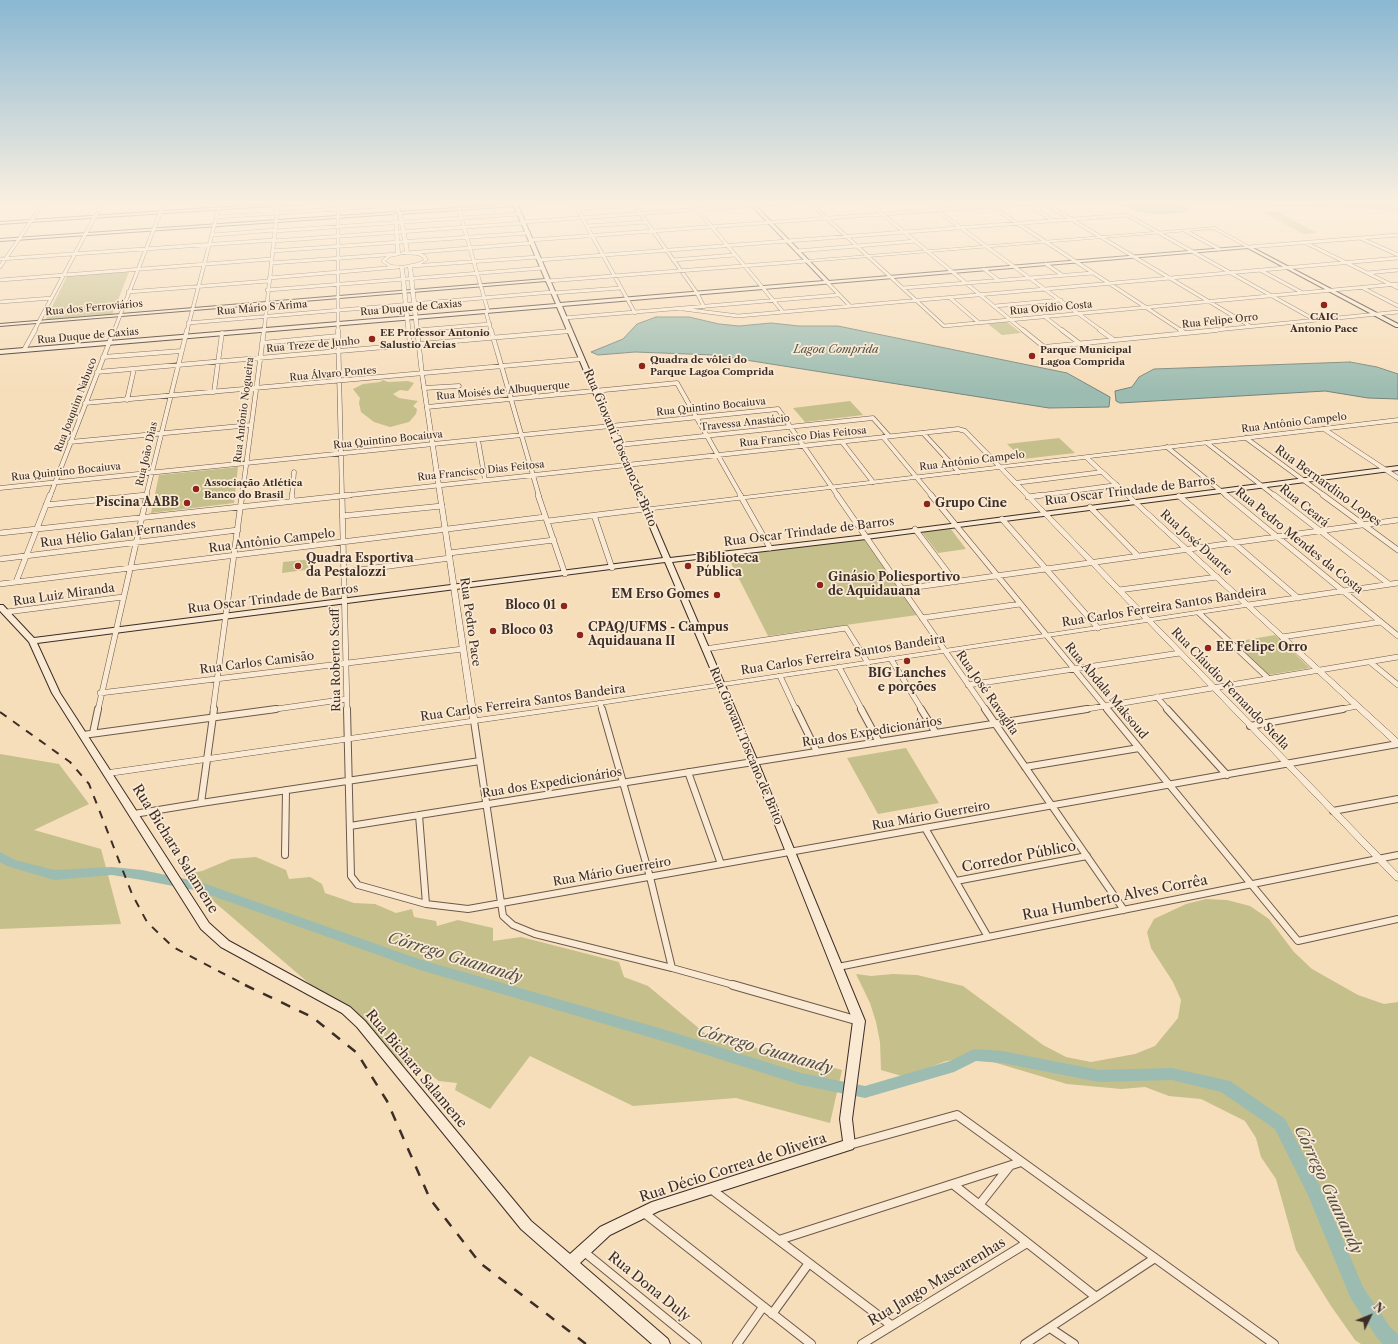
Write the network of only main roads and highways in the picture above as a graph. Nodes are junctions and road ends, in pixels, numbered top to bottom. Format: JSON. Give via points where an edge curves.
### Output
{"nodes":[{"id":1,"x":542,"y":266,"type":"edge"},
{"id":2,"x":811,"y":266,"type":"edge"},
{"id":3,"x":1018,"y":266,"type":"edge"},
{"id":4,"x":1285,"y":266,"type":"edge"},
{"id":5,"x":548,"y":280,"type":"junction"},
{"id":6,"x":827,"y":282,"type":"junction"},
{"id":7,"x":558,"y":305,"type":"junction"},
{"id":8,"x":0,"y":325,"type":"edge"},
{"id":9,"x":1398,"y":326,"type":"edge"},
{"id":10,"x":0,"y":352,"type":"edge"},
{"id":11,"x":1398,"y":468,"type":"edge"},
{"id":12,"x":668,"y":560,"type":"junction"},
{"id":13,"x":4,"y":610,"type":"edge"},
{"id":14,"x":32,"y":641,"type":"junction"},
{"id":15,"x":849,"y":1146,"type":"joint"},
{"id":16,"x":570,"y":1263,"type":"junction"},
{"id":17,"x":664,"y":1344,"type":"edge"}],
"edges":[{"from":1,"to":5,"type":"main road","name":"Rua Giovani Toscano de Brito"},
{"from":2,"to":6,"type":"main road"},
{"from":3,"to":6,"type":"main road","name":"Rua Duque de Caxias"},
{"from":4,"to":9,"type":"main road","name":"Rua Duque de Caxias"},
{"from":5,"to":7,"type":"main road","name":"Rua Giovani Toscano de Brito"},
{"from":5,"to":8,"type":"main road","name":"Rua dos Ferroviários"},
{"from":6,"to":7,"type":"main road","name":"Rua Duque de Caxias"},
{"from":7,"to":10,"type":"main road","name":"Rua Duque de Caxias"},
{"from":7,"to":12,"type":"main road","name":"Rua Giovani Toscano de Brito"},
{"from":11,"to":12,"type":"main road","name":"Rua Oscar Trindade de Barros"},
{"from":12,"to":14,"type":"main road","name":"Rua Oscar Trindade de Barros"},
{"from":12,"to":15,"type":"main road","name":"Rua Giovani Toscano de Brito","via":[[754,762],[859,1021],[847,1115]]},
{"from":13,"to":14,"type":"main road","name":"Rua Bichara Salamene"},
{"from":14,"to":16,"type":"main road","name":"Rua Bichara Salamene","via":[[56,693],[205,926],[225,944],[346,1010],[361,1024],[526,1225]]},
{"from":15,"to":16,"type":"main road","name":"Rua Décio Correa de Oliveira","via":[[657,1206],[605,1231]]},
{"from":16,"to":17,"type":"main road","name":"Rua Bichara Salamene"}]}
